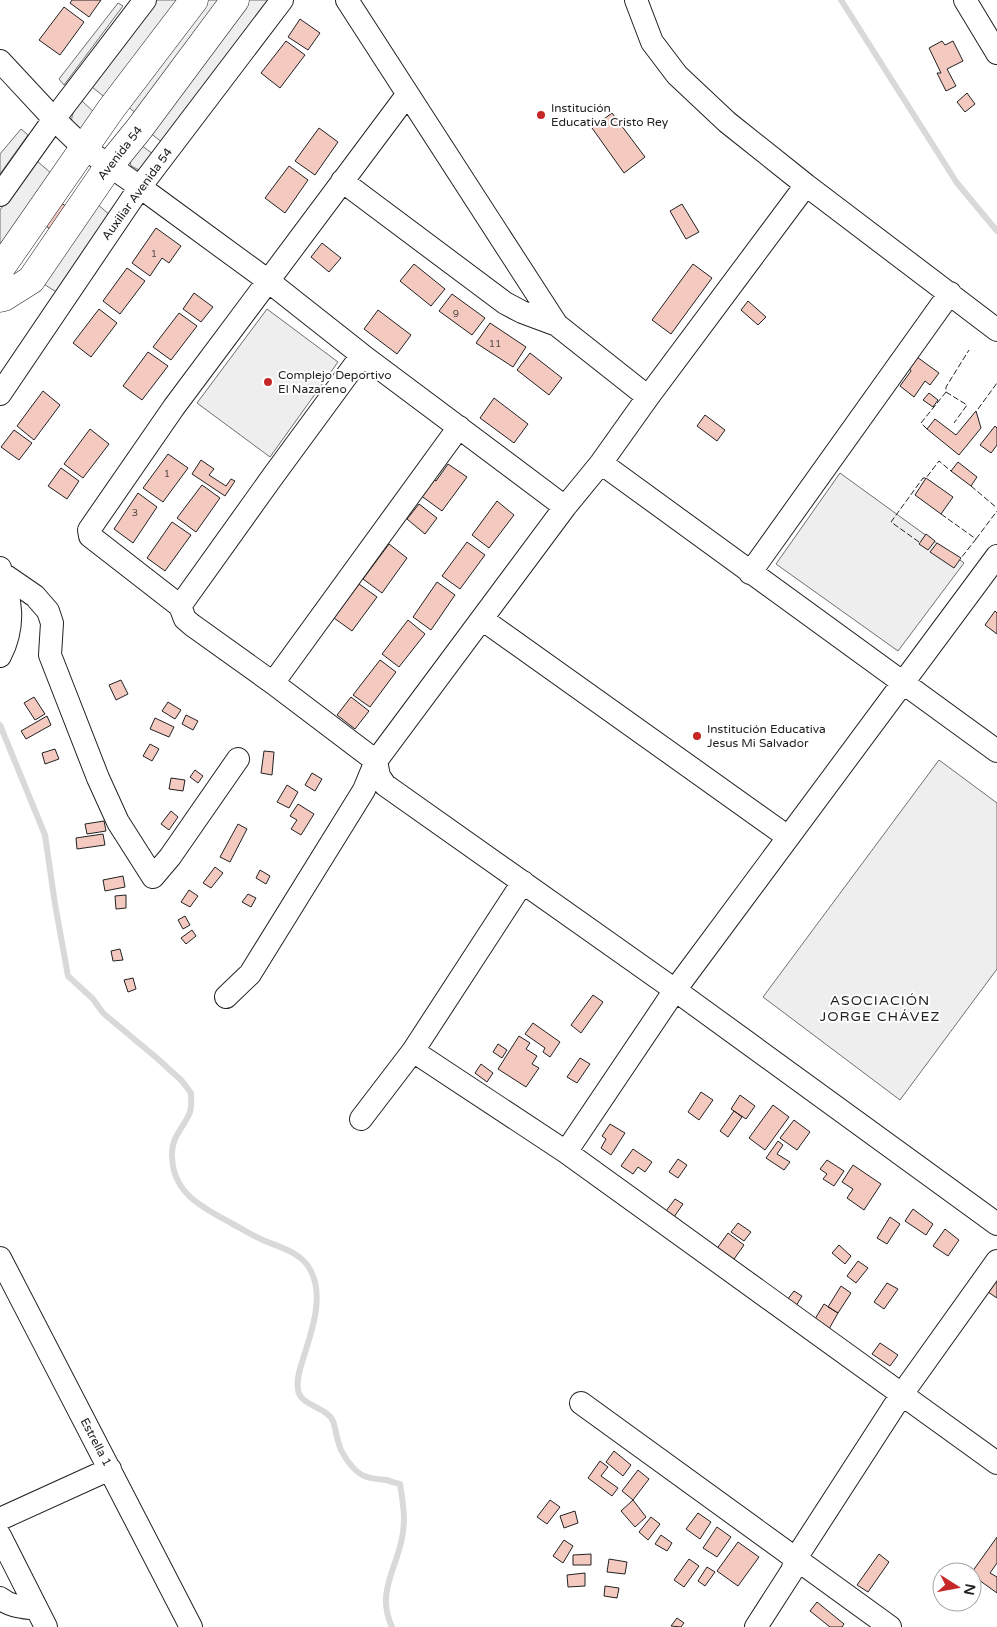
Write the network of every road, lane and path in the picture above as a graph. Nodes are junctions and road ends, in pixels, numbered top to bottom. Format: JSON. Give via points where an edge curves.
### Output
{"nodes":[{"id":1,"x":145,"y":0,"type":"edge"},
{"id":2,"x":194,"y":0,"type":"edge"},
{"id":3,"x":235,"y":0,"type":"edge"},
{"id":4,"x":282,"y":0,"type":"edge"},
{"id":5,"x":347,"y":0,"type":"edge"},
{"id":6,"x":636,"y":0,"type":"edge"},
{"id":7,"x":965,"y":0,"type":"edge"},
{"id":8,"x":983,"y":0,"type":"edge"},
{"id":9,"x":979,"y":23,"type":"junction"},
{"id":10,"x":997,"y":53,"type":"edge"},
{"id":11,"x":0,"y":61,"type":"edge"},
{"id":12,"x":407,"y":95,"type":"junction"},
{"id":13,"x":54,"y":119,"type":"junction"},
{"id":14,"x":84,"y":148,"type":"junction"},
{"id":15,"x":109,"y":166,"type":"junction"},
{"id":16,"x":342,"y":181,"type":"junction"},
{"id":17,"x":806,"y":185,"type":"junction"},
{"id":18,"x":140,"y":187,"type":"junction"},
{"id":19,"x":0,"y":195,"type":"edge"},
{"id":20,"x":267,"y":280,"type":"junction"},
{"id":21,"x":5,"y":281,"type":"edge"},
{"id":22,"x":950,"y":293,"type":"junction"},
{"id":23,"x":557,"y":326,"type":"junction"},
{"id":24,"x":997,"y":330,"type":"edge"},
{"id":25,"x":362,"y":355,"type":"junction"},
{"id":26,"x":0,"y":394,"type":"edge"},
{"id":27,"x":648,"y":397,"type":"junction"},
{"id":28,"x":459,"y":427,"type":"junction"},
{"id":29,"x":600,"y":464,"type":"junction"},
{"id":30,"x":565,"y":507,"type":"junction"},
{"id":31,"x":997,"y":556,"type":"edge"},
{"id":32,"x":1,"y":571,"type":"edge"},
{"id":33,"x":750,"y":573,"type":"junction"},
{"id":34,"x":180,"y":606,"type":"junction"},
{"id":35,"x":482,"y":619,"type":"junction"},
{"id":36,"x":0,"y":656,"type":"edge"},
{"id":37,"x":903,"y":681,"type":"junction"},
{"id":38,"x":273,"y":683,"type":"junction"},
{"id":39,"x":997,"y":751,"type":"edge"},
{"id":40,"x":238,"y":759,"type":"dead end"},
{"id":41,"x":376,"y":761,"type":"junction"},
{"id":42,"x":788,"y":837,"type":"junction"},
{"id":43,"x":523,"y":882,"type":"junction"},
{"id":44,"x":675,"y":990,"type":"junction"},
{"id":45,"x":226,"y":997,"type":"dead end"},
{"id":46,"x":413,"y":1051,"type":"junction"},
{"id":47,"x":361,"y":1119,"type":"dead end"},
{"id":48,"x":566,"y":1152,"type":"junction"},
{"id":49,"x":997,"y":1224,"type":"edge"},
{"id":50,"x":0,"y":1258,"type":"edge"},
{"id":51,"x":997,"y":1261,"type":"edge"},
{"id":52,"x":902,"y":1394,"type":"junction"},
{"id":53,"x":581,"y":1403,"type":"dead end"},
{"id":54,"x":997,"y":1462,"type":"edge"},
{"id":55,"x":110,"y":1469,"type":"junction"},
{"id":56,"x":0,"y":1519,"type":"edge"},
{"id":57,"x":0,"y":1536,"type":"edge"},
{"id":58,"x":796,"y":1558,"type":"junction"},
{"id":59,"x":0,"y":1598,"type":"edge"},
{"id":60,"x":42,"y":1618,"type":"edge"},
{"id":61,"x":191,"y":1627,"type":"edge"},
{"id":62,"x":756,"y":1627,"type":"edge"},
{"id":63,"x":890,"y":1627,"type":"edge"}],
"edges":[{"from":1,"to":13,"type":"street"},
{"from":2,"to":14,"type":"main road","name":"Avenida 54"},
{"from":3,"to":15,"type":"main road","name":"Avenida 54"},
{"from":4,"to":18,"type":"street","name":"Auxiliar Avenida 54"},
{"from":5,"to":12,"type":"street"},
{"from":6,"to":17,"type":"street","via":[[652,42],[677,75],[726,122]]},
{"from":7,"to":9,"type":"street"},
{"from":8,"to":9,"type":"street"},
{"from":9,"to":10,"type":"street"},
{"from":11,"to":13,"type":"street"},
{"from":12,"to":16,"type":"street"},
{"from":12,"to":23,"type":"street"},
{"from":13,"to":14,"type":"street"},
{"from":13,"to":19,"type":"street"},
{"from":14,"to":15,"type":"street"},
{"from":14,"to":21,"type":"main road","name":"Avenida 54"},
{"from":15,"to":18,"type":"street"},
{"from":15,"to":21,"type":"main road","name":"Avenida 54","via":[[31,280]]},
{"from":16,"to":20,"type":"street"},
{"from":16,"to":23,"type":"street","via":[[505,303]]},
{"from":17,"to":22,"type":"street"},
{"from":17,"to":27,"type":"street"},
{"from":18,"to":20,"type":"street"},
{"from":18,"to":26,"type":"street","name":"Auxiliar Avenida 54"},
{"from":20,"to":25,"type":"street"},
{"from":20,"to":34,"type":"street","via":[[89,530],[90,536]]},
{"from":22,"to":24,"type":"street"},
{"from":22,"to":33,"type":"street"},
{"from":23,"to":27,"type":"street"},
{"from":25,"to":28,"type":"street"},
{"from":25,"to":34,"type":"street"},
{"from":27,"to":29,"type":"street"},
{"from":28,"to":30,"type":"street"},
{"from":28,"to":38,"type":"street"},
{"from":29,"to":30,"type":"street"},
{"from":29,"to":33,"type":"street"},
{"from":30,"to":35,"type":"street"},
{"from":31,"to":37,"type":"street"},
{"from":32,"to":36,"type":"street","via":[[10,606],[11,626]]},
{"from":32,"to":40,"type":"street","via":[[35,596],[48,611],[52,622],[50,655],[94,769],[118,822],[153,877]]},
{"from":33,"to":37,"type":"street"},
{"from":34,"to":38,"type":"street","via":[[185,619],[192,625]]},
{"from":35,"to":41,"type":"street"},
{"from":35,"to":42,"type":"street"},
{"from":37,"to":39,"type":"street"},
{"from":37,"to":42,"type":"street"},
{"from":38,"to":41,"type":"street"},
{"from":41,"to":43,"type":"street","via":[[385,785]]},
{"from":41,"to":45,"type":"street","via":[[364,790],[250,974]]},
{"from":42,"to":44,"type":"street"},
{"from":43,"to":44,"type":"street"},
{"from":43,"to":46,"type":"street"},
{"from":44,"to":48,"type":"street"},
{"from":44,"to":49,"type":"street"},
{"from":46,"to":47,"type":"street"},
{"from":46,"to":48,"type":"street"},
{"from":48,"to":52,"type":"street"},
{"from":50,"to":55,"type":"street","name":"Estrella 1"},
{"from":51,"to":52,"type":"street"},
{"from":52,"to":54,"type":"street"},
{"from":52,"to":58,"type":"street"},
{"from":53,"to":58,"type":"street"},
{"from":55,"to":56,"type":"street"},
{"from":55,"to":61,"type":"street","name":"Estrella 1"},
{"from":57,"to":60,"type":"street"},
{"from":58,"to":62,"type":"street","via":[[792,1571]]},
{"from":58,"to":63,"type":"street"},
{"from":59,"to":60,"type":"street"}]}
